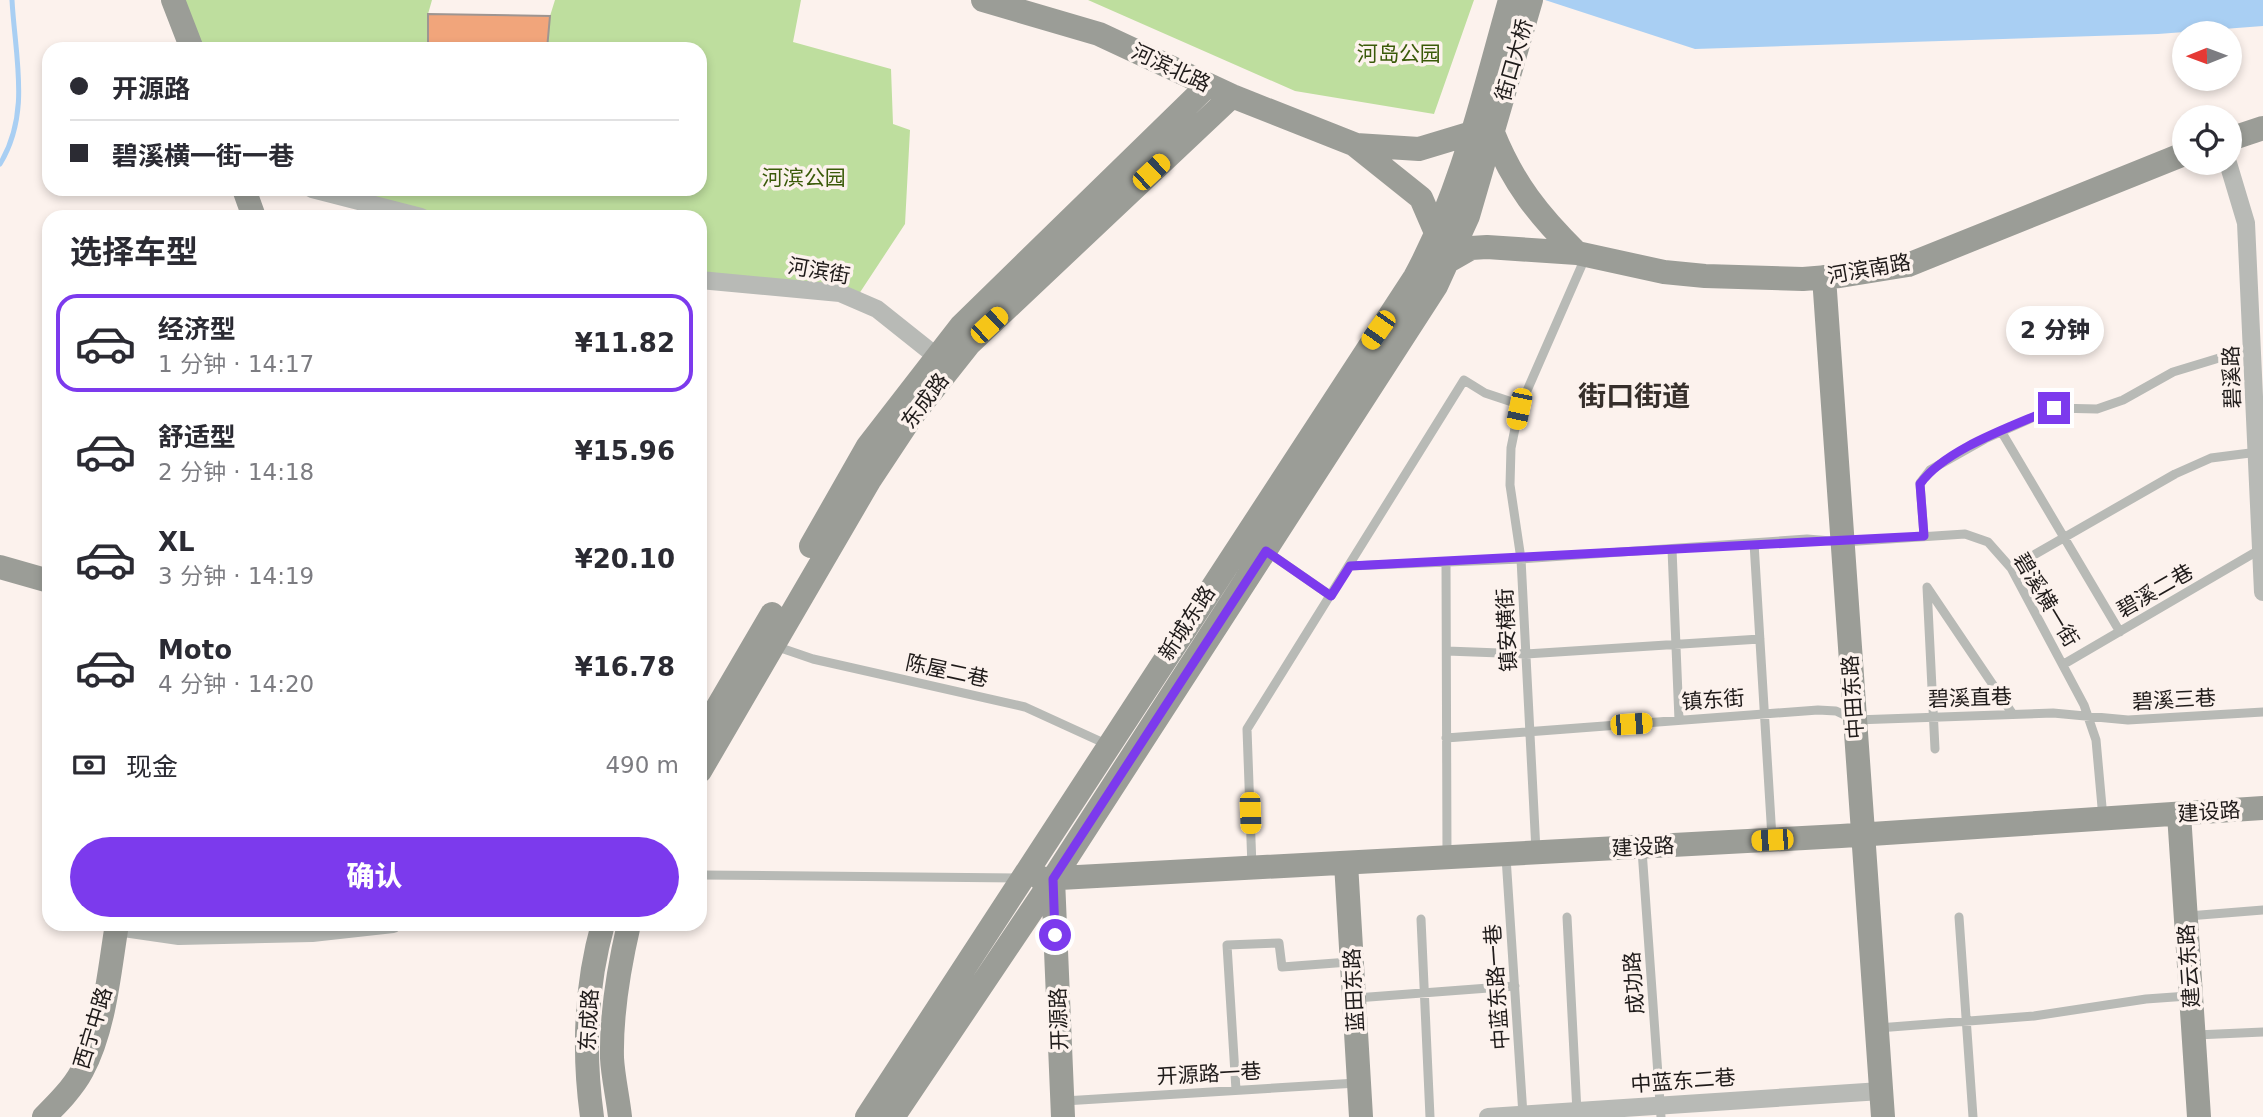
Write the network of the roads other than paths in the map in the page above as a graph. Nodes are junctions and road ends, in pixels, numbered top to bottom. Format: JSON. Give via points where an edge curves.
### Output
{"nodes":[{"id":1,"x":173,"y":0,"type":"edge"},
{"id":2,"x":983,"y":0,"type":"edge"},
{"id":3,"x":1510,"y":0,"type":"edge"},
{"id":4,"x":1531,"y":0,"type":"edge"},
{"id":5,"x":189,"y":42,"type":"edge"},
{"id":6,"x":1208,"y":85,"type":"junction"},
{"id":7,"x":1232,"y":96,"type":"junction"},
{"id":8,"x":1485,"y":126,"type":"junction"},
{"id":9,"x":2263,"y":128,"type":"edge"},
{"id":10,"x":2242,"y":135,"type":"edge"},
{"id":11,"x":1356,"y":145,"type":"junction"},
{"id":12,"x":2172,"y":159,"type":"edge"},
{"id":13,"x":2232,"y":175,"type":"edge"},
{"id":14,"x":339,"y":196,"type":"edge"},
{"id":15,"x":394,"y":210,"type":"edge"},
{"id":16,"x":1437,"y":235,"type":"junction"},
{"id":17,"x":1582,"y":254,"type":"junction"},
{"id":18,"x":1450,"y":260,"type":"junction"},
{"id":19,"x":1824,"y":277,"type":"junction"},
{"id":20,"x":707,"y":281,"type":"edge"},
{"id":21,"x":2253,"y":347,"type":"junction"},
{"id":22,"x":943,"y":362,"type":"junction"},
{"id":23,"x":1521,"y":405,"type":"junction"},
{"id":24,"x":2001,"y":431,"type":"junction"},
{"id":25,"x":2260,"y":452,"type":"edge"},
{"id":26,"x":1924,"y":536,"type":"junction"},
{"id":27,"x":2063,"y":538,"type":"junction"},
{"id":28,"x":1843,"y":542,"type":"junction"},
{"id":29,"x":1754,"y":543,"type":"junction"},
{"id":30,"x":1672,"y":549,"type":"junction"},
{"id":31,"x":2262,"y":549,"type":"edge"},
{"id":32,"x":1266,"y":551,"type":"junction"},
{"id":33,"x":1521,"y":559,"type":"junction"},
{"id":34,"x":1446,"y":562,"type":"junction"},
{"id":35,"x":1350,"y":566,"type":"junction"},
{"id":36,"x":0,"y":567,"type":"edge"},
{"id":37,"x":2011,"y":568,"type":"junction"},
{"id":38,"x":42,"y":579,"type":"edge"},
{"id":39,"x":2263,"y":592,"type":"edge"},
{"id":40,"x":1331,"y":596,"type":"junction"},
{"id":41,"x":2120,"y":632,"type":"junction"},
{"id":42,"x":1760,"y":639,"type":"junction"},
{"id":43,"x":1676,"y":645,"type":"junction"},
{"id":44,"x":774,"y":646,"type":"junction"},
{"id":45,"x":1447,"y":651,"type":"junction"},
{"id":46,"x":1525,"y":654,"type":"junction"},
{"id":47,"x":2064,"y":664,"type":"junction"},
{"id":48,"x":2263,"y":712,"type":"edge"},
{"id":49,"x":2012,"y":713,"type":"junction"},
{"id":50,"x":1765,"y":714,"type":"junction"},
{"id":51,"x":2087,"y":714,"type":"junction"},
{"id":52,"x":1933,"y":716,"type":"junction"},
{"id":53,"x":1679,"y":720,"type":"junction"},
{"id":54,"x":1855,"y":720,"type":"junction"},
{"id":55,"x":708,"y":727,"type":"edge"},
{"id":56,"x":1530,"y":731,"type":"junction"},
{"id":57,"x":1446,"y":738,"type":"junction"},
{"id":58,"x":1108,"y":745,"type":"junction"},
{"id":59,"x":1935,"y":750,"type":"dead end"},
{"id":60,"x":2263,"y":808,"type":"edge"},
{"id":61,"x":2179,"y":814,"type":"junction"},
{"id":62,"x":2103,"y":820,"type":"junction"},
{"id":63,"x":1863,"y":835,"type":"junction"},
{"id":64,"x":1772,"y":840,"type":"junction"},
{"id":65,"x":1642,"y":847,"type":"junction"},
{"id":66,"x":1536,"y":853,"type":"junction"},
{"id":67,"x":1506,"y":855,"type":"junction"},
{"id":68,"x":1447,"y":858,"type":"junction"},
{"id":69,"x":1346,"y":863,"type":"junction"},
{"id":70,"x":1252,"y":869,"type":"junction"},
{"id":71,"x":707,"y":875,"type":"edge"},
{"id":72,"x":1024,"y":878,"type":"junction"},
{"id":73,"x":1053,"y":879,"type":"junction"},
{"id":74,"x":2263,"y":910,"type":"edge"},
{"id":75,"x":2186,"y":916,"type":"junction"},
{"id":76,"x":1567,"y":917,"type":"dead end"},
{"id":77,"x":1959,"y":917,"type":"dead end"},
{"id":78,"x":1421,"y":919,"type":"dead end"},
{"id":79,"x":116,"y":931,"type":"edge"},
{"id":80,"x":150,"y":931,"type":"edge"},
{"id":81,"x":330,"y":931,"type":"edge"},
{"id":82,"x":601,"y":931,"type":"edge"},
{"id":83,"x":628,"y":931,"type":"edge"},
{"id":84,"x":1352,"y":962,"type":"junction"},
{"id":85,"x":1515,"y":986,"type":"junction"},
{"id":86,"x":1424,"y":993,"type":"junction"},
{"id":87,"x":2192,"y":996,"type":"junction"},
{"id":88,"x":1354,"y":998,"type":"junction"},
{"id":89,"x":1966,"y":1021,"type":"junction"},
{"id":90,"x":1876,"y":1028,"type":"junction"},
{"id":91,"x":2263,"y":1032,"type":"edge"},
{"id":92,"x":2194,"y":1035,"type":"junction"},
{"id":93,"x":1359,"y":1083,"type":"junction"},
{"id":94,"x":1236,"y":1090,"type":"junction"},
{"id":95,"x":1881,"y":1091,"type":"junction"},
{"id":96,"x":1063,"y":1109,"type":"edge"},
{"id":97,"x":1660,"y":1111,"type":"edge"},
{"id":98,"x":1577,"y":1114,"type":"edge"},
{"id":99,"x":1523,"y":1116,"type":"edge"},
{"id":100,"x":44,"y":1117,"type":"edge"},
{"id":101,"x":592,"y":1117,"type":"edge"},
{"id":102,"x":620,"y":1117,"type":"edge"},
{"id":103,"x":867,"y":1117,"type":"edge"},
{"id":104,"x":893,"y":1117,"type":"edge"},
{"id":105,"x":1361,"y":1117,"type":"edge"},
{"id":106,"x":1430,"y":1117,"type":"edge"},
{"id":107,"x":1488,"y":1117,"type":"edge"},
{"id":108,"x":1883,"y":1117,"type":"edge"},
{"id":109,"x":1973,"y":1117,"type":"edge"},
{"id":110,"x":2199,"y":1117,"type":"edge"}],
"edges":[{"from":1,"to":5,"type":"street"},
{"from":2,"to":6,"type":"street","name":"河滨北路","via":[[1100,34]]},
{"from":3,"to":8,"type":"street","name":"街口大桥"},
{"from":4,"to":8,"type":"street","name":"街口大桥"},
{"from":6,"to":7,"type":"street","name":"河滨北路"},
{"from":6,"to":22,"type":"street","name":"东成路","via":[[961,326]]},
{"from":7,"to":11,"type":"street","name":"河滨北路"},
{"from":7,"to":22,"type":"street","name":"东成路","via":[[969,344]]},
{"from":8,"to":11,"type":"street","name":"河滨北路","via":[[1419,149]]},
{"from":8,"to":16,"type":"street","name":"新城东路"},
{"from":8,"to":17,"type":"street","via":[[1539,216]]},
{"from":8,"to":18,"type":"street","name":"新城东路","via":[[1468,216]]},
{"from":9,"to":10,"type":"street"},
{"from":11,"to":16,"type":"street","name":"河滨北路","via":[[1421,198]]},
{"from":12,"to":19,"type":"street","name":"河滨南路","via":[[1909,265]]},
{"from":13,"to":21,"type":"street","name":"碧溪路","via":[[2246,223]]},
{"from":14,"to":15,"type":"street"},
{"from":16,"to":58,"type":"street","name":"新城东路","via":[[1415,277]]},
{"from":17,"to":18,"type":"street","name":"河滨南路","via":[[1487,247],[1471,248]]},
{"from":17,"to":19,"type":"street","name":"河滨南路","via":[[1691,274]]},
{"from":17,"to":23,"type":"lane"},
{"from":18,"to":32,"type":"street","name":"新城东路"},
{"from":19,"to":28,"type":"street","name":"中田东路"},
{"from":20,"to":22,"type":"street","name":"河滨街","via":[[839,293],[877,309]]},
{"from":21,"to":24,"type":"lane","via":[[2173,372],[2097,409],[2054,408]]},
{"from":21,"to":25,"type":"street","name":"碧溪路"},
{"from":22,"to":44,"type":"street","name":"东成路"},
{"from":22,"to":55,"type":"street","name":"东成路","via":[[868,446]]},
{"from":23,"to":33,"type":"lane","via":[[1511,448],[1510,485]]},
{"from":23,"to":35,"type":"lane","via":[[1464,380]]},
{"from":24,"to":26,"type":"lane","via":[[1930,470],[1920,484]]},
{"from":24,"to":27,"type":"lane"},
{"from":25,"to":27,"type":"lane","via":[[2211,458]]},
{"from":25,"to":31,"type":"street","name":"碧溪路"},
{"from":26,"to":28,"type":"lane","name":"碧溪横一街"},
{"from":26,"to":37,"type":"lane","name":"碧溪横一街","via":[[1965,534],[1988,542]]},
{"from":27,"to":37,"type":"lane"},
{"from":27,"to":41,"type":"lane"},
{"from":28,"to":29,"type":"lane","name":"镇安横街"},
{"from":28,"to":54,"type":"street","name":"中田东路"},
{"from":29,"to":30,"type":"lane","name":"镇安横街"},
{"from":29,"to":42,"type":"lane"},
{"from":30,"to":33,"type":"lane","name":"镇安横街"},
{"from":30,"to":43,"type":"lane"},
{"from":31,"to":39,"type":"street","name":"碧溪路"},
{"from":31,"to":41,"type":"lane","name":"碧溪二巷"},
{"from":32,"to":40,"type":"lane"},
{"from":32,"to":73,"type":"street","name":"新城东路"},
{"from":33,"to":34,"type":"lane"},
{"from":33,"to":46,"type":"lane","name":"镇安横街"},
{"from":34,"to":35,"type":"lane"},
{"from":34,"to":45,"type":"lane"},
{"from":35,"to":40,"type":"lane"},
{"from":36,"to":38,"type":"street"},
{"from":37,"to":47,"type":"lane","name":"碧溪横一街"},
{"from":40,"to":70,"type":"lane","via":[[1247,729]]},
{"from":41,"to":47,"type":"lane","name":"碧溪二巷"},
{"from":42,"to":43,"type":"lane"},
{"from":42,"to":50,"type":"lane"},
{"from":43,"to":46,"type":"lane"},
{"from":43,"to":53,"type":"lane"},
{"from":44,"to":55,"type":"street","name":"东成路"},
{"from":44,"to":58,"type":"lane","name":"陈屋二巷","via":[[1025,707]]},
{"from":45,"to":46,"type":"lane"},
{"from":45,"to":57,"type":"lane"},
{"from":46,"to":56,"type":"lane","name":"镇安横街"},
{"from":47,"to":51,"type":"lane","name":"碧溪横一街"},
{"from":48,"to":51,"type":"lane","name":"碧溪三巷","via":[[2127,720]]},
{"from":49,"to":51,"type":"lane","name":"碧溪直巷"},
{"from":49,"to":52,"type":"lane","name":"碧溪直巷"},
{"from":49,"to":52,"type":"lane","via":[[1927,587]]},
{"from":50,"to":53,"type":"lane","name":"镇东街"},
{"from":50,"to":54,"type":"lane","name":"镇东街","via":[[1836,711]]},
{"from":50,"to":64,"type":"lane"},
{"from":51,"to":62,"type":"lane","name":"碧溪横一街","via":[[2096,740]]},
{"from":52,"to":54,"type":"lane","name":"碧溪直巷"},
{"from":52,"to":59,"type":"lane"},
{"from":53,"to":56,"type":"lane","name":"镇东街"},
{"from":54,"to":63,"type":"street","name":"中田东路"},
{"from":56,"to":57,"type":"lane","name":"镇东街"},
{"from":56,"to":66,"type":"lane","name":"镇安横街"},
{"from":57,"to":68,"type":"lane"},
{"from":58,"to":72,"type":"street","name":"新城东路"},
{"from":60,"to":61,"type":"street","name":"建设路"},
{"from":61,"to":62,"type":"street","name":"建设路"},
{"from":61,"to":75,"type":"street","name":"建云东路"},
{"from":62,"to":63,"type":"street","name":"建设路"},
{"from":63,"to":64,"type":"street","name":"建设路"},
{"from":63,"to":90,"type":"street","name":"中田东路"},
{"from":64,"to":65,"type":"street","name":"建设路"},
{"from":65,"to":66,"type":"street","name":"建设路"},
{"from":65,"to":97,"type":"lane","name":"成功路"},
{"from":66,"to":67,"type":"street","name":"建设路"},
{"from":67,"to":68,"type":"street","name":"建设路"},
{"from":67,"to":85,"type":"lane","name":"中蓝东路一巷"},
{"from":68,"to":69,"type":"street","name":"建设路"},
{"from":69,"to":70,"type":"street","name":"建设路"},
{"from":69,"to":84,"type":"street","name":"蓝田东路"},
{"from":70,"to":73,"type":"street","name":"建设路"},
{"from":71,"to":72,"type":"lane"},
{"from":72,"to":73,"type":"street","name":"建设路"},
{"from":72,"to":103,"type":"street","name":"新城东路"},
{"from":73,"to":96,"type":"street","name":"开源路"},
{"from":73,"to":104,"type":"street","name":"新城东路"},
{"from":74,"to":75,"type":"lane"},
{"from":75,"to":87,"type":"street","name":"建云东路"},
{"from":76,"to":98,"type":"lane"},
{"from":77,"to":89,"type":"lane"},
{"from":78,"to":86,"type":"lane"},
{"from":79,"to":100,"type":"street","name":"西宁中路","via":[[94,1041],[82,1072]]},
{"from":80,"to":81,"type":"street","via":[[178,936]]},
{"from":82,"to":101,"type":"street","name":"东成路","via":[[588,1000]]},
{"from":83,"to":102,"type":"street","name":"东成路","via":[[613,1030]]},
{"from":84,"to":88,"type":"street","name":"蓝田东路"},
{"from":84,"to":94,"type":"lane","via":[[1282,967],[1279,943],[1227,946]]},
{"from":85,"to":86,"type":"lane"},
{"from":85,"to":99,"type":"lane","name":"中蓝东路一巷"},
{"from":86,"to":88,"type":"lane"},
{"from":86,"to":106,"type":"lane"},
{"from":87,"to":89,"type":"lane"},
{"from":87,"to":92,"type":"street","name":"建云东路"},
{"from":88,"to":93,"type":"street","name":"蓝田东路"},
{"from":89,"to":90,"type":"lane"},
{"from":89,"to":109,"type":"lane"},
{"from":90,"to":95,"type":"street","name":"中田东路"},
{"from":91,"to":92,"type":"lane"},
{"from":92,"to":110,"type":"street","name":"建云东路"},
{"from":93,"to":94,"type":"lane","name":"开源路一巷"},
{"from":93,"to":105,"type":"street","name":"蓝田东路"},
{"from":94,"to":96,"type":"lane","name":"开源路一巷"},
{"from":95,"to":97,"type":"street","name":"中蓝东二巷"},
{"from":95,"to":108,"type":"street","name":"中田东路"},
{"from":97,"to":98,"type":"street","name":"中蓝东二巷"},
{"from":98,"to":99,"type":"street","name":"中蓝东二巷"},
{"from":99,"to":107,"type":"street","name":"中蓝东二巷"}]}
